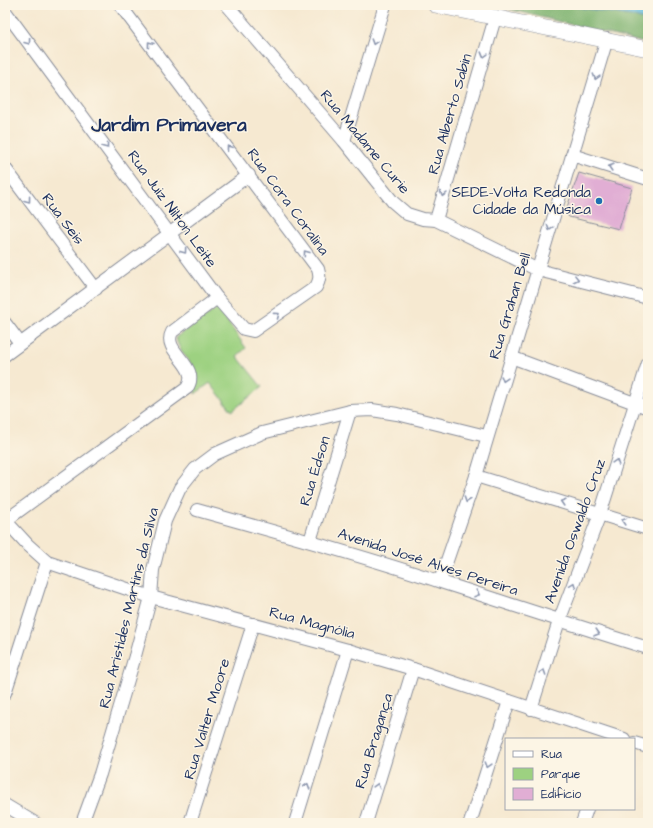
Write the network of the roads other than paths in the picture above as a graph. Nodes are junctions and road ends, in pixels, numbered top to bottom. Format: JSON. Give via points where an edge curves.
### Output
{"nodes":[{"id":1,"x":120,"y":5,"type":"edge"},
{"id":2,"x":227,"y":5,"type":"edge"},
{"id":3,"x":386,"y":5,"type":"edge"},
{"id":4,"x":435,"y":5,"type":"edge"},
{"id":5,"x":5,"y":11,"type":"edge"},
{"id":6,"x":495,"y":18,"type":"junction"},
{"id":7,"x":607,"y":40,"type":"junction"},
{"id":8,"x":648,"y":49,"type":"edge"},
{"id":9,"x":344,"y":142,"type":"junction"},
{"id":10,"x":572,"y":155,"type":"junction"},
{"id":11,"x":5,"y":168,"type":"edge"},
{"id":12,"x":249,"y":175,"type":"junction"},
{"id":13,"x":648,"y":179,"type":"edge"},
{"id":14,"x":436,"y":220,"type":"junction"},
{"id":15,"x":170,"y":232,"type":"junction"},
{"id":16,"x":538,"y":270,"type":"junction"},
{"id":17,"x":96,"y":289,"type":"junction"},
{"id":18,"x":217,"y":298,"type":"junction"},
{"id":19,"x":648,"y":298,"type":"edge"},
{"id":20,"x":5,"y":323,"type":"edge"},
{"id":21,"x":244,"y":329,"type":"joint"},
{"id":22,"x":20,"y":343,"type":"junction"},
{"id":23,"x":5,"y":355,"type":"edge"},
{"id":24,"x":511,"y":357,"type":"junction"},
{"id":25,"x":648,"y":363,"type":"edge"},
{"id":26,"x":634,"y":403,"type":"junction"},
{"id":27,"x":648,"y":408,"type":"edge"},
{"id":28,"x":350,"y":411,"type":"junction"},
{"id":29,"x":486,"y":436,"type":"junction"},
{"id":30,"x":476,"y":476,"type":"junction"},
{"id":31,"x":197,"y":510,"type":"dead end"},
{"id":32,"x":600,"y":514,"type":"junction"},
{"id":33,"x":5,"y":521,"type":"edge"},
{"id":34,"x":648,"y":528,"type":"edge"},
{"id":35,"x":310,"y":542,"type":"junction"},
{"id":36,"x":47,"y":562,"type":"junction"},
{"id":37,"x":440,"y":581,"type":"junction"},
{"id":38,"x":151,"y":597,"type":"junction"},
{"id":39,"x":559,"y":621,"type":"junction"},
{"id":40,"x":253,"y":624,"type":"junction"},
{"id":41,"x":648,"y":648,"type":"edge"},
{"id":42,"x":348,"y":650,"type":"junction"},
{"id":43,"x":413,"y":669,"type":"junction"},
{"id":44,"x":5,"y":693,"type":"edge"},
{"id":45,"x":508,"y":701,"type":"junction"},
{"id":46,"x":531,"y":709,"type":"junction"},
{"id":47,"x":608,"y":736,"type":"edge"},
{"id":48,"x":619,"y":738,"type":"edge"},
{"id":49,"x":635,"y":742,"type":"edge"},
{"id":50,"x":648,"y":747,"type":"edge"},
{"id":51,"x":5,"y":805,"type":"edge"},
{"id":52,"x":587,"y":810,"type":"edge"},
{"id":53,"x":35,"y":823,"type":"edge"},
{"id":54,"x":82,"y":823,"type":"edge"},
{"id":55,"x":190,"y":823,"type":"edge"},
{"id":56,"x":295,"y":823,"type":"edge"},
{"id":57,"x":366,"y":823,"type":"edge"},
{"id":58,"x":470,"y":823,"type":"edge"},
{"id":59,"x":582,"y":823,"type":"edge"}],
"edges":[{"from":12,"to":1,"type":"street","name":"Rua Cora Coralina","one_way":true},
{"from":2,"to":9,"type":"street","name":"Rua Madame Curie"},
{"from":3,"to":9,"type":"street","one_way":true},
{"from":4,"to":6,"type":"main road"},
{"from":5,"to":15,"type":"street","name":"Rua Juiz Nilton Leite","one_way":true},
{"from":6,"to":7,"type":"main road"},
{"from":6,"to":14,"type":"street","name":"Rua Alberto Sabin","one_way":true},
{"from":7,"to":8,"type":"main road"},
{"from":7,"to":10,"type":"street","name":"Rua Grahan Bell","one_way":true},
{"from":9,"to":14,"type":"street","name":"Rua Madame Curie","via":[[393,202],[407,214]]},
{"from":13,"to":10,"type":"street","one_way":true},
{"from":10,"to":16,"type":"street","name":"Rua Grahan Bell","one_way":true},
{"from":11,"to":17,"type":"street","name":"Rua Seis","one_way":true},
{"from":12,"to":15,"type":"street"},
{"from":21,"to":12,"type":"street","name":"Rua Cora Coralina","one_way":true,"via":[[254,332],[258,330],[316,286],[320,274]]},
{"from":14,"to":16,"type":"street","name":"Rua Madame Curie"},
{"from":15,"to":17,"type":"street"},
{"from":15,"to":18,"type":"street","name":"Rua Juiz Nilton Leite","one_way":true},
{"from":16,"to":19,"type":"street","name":"Rua Madame Curie","one_way":true},
{"from":16,"to":24,"type":"street","name":"Rua Grahan Bell"},
{"from":17,"to":22,"type":"street"},
{"from":18,"to":21,"type":"street","name":"Rua Juiz Nilton Leite"},
{"from":18,"to":33,"type":"street","via":[[172,332],[170,337],[170,343],[190,370],[191,377],[187,388]]},
{"from":20,"to":22,"type":"street"},
{"from":22,"to":23,"type":"street"},
{"from":24,"to":26,"type":"street"},
{"from":24,"to":29,"type":"street","name":"Rua Grahan Bell","one_way":true},
{"from":25,"to":26,"type":"street","name":"Avenida Oswaldo Cruz"},
{"from":26,"to":27,"type":"street"},
{"from":32,"to":26,"type":"street","name":"Avenida Oswaldo Cruz","one_way":true},
{"from":28,"to":29,"type":"street","name":"Rua Aristides Martins da Silva","via":[[372,410],[397,414]]},
{"from":28,"to":35,"type":"street","name":"Rua Édson"},
{"from":28,"to":38,"type":"street","name":"Rua Aristides Martins da Silva","via":[[262,433],[215,454],[195,469],[180,488],[165,521],[153,570]]},
{"from":29,"to":30,"type":"street","name":"Rua Grahan Bell"},
{"from":32,"to":30,"type":"street","one_way":true},
{"from":30,"to":37,"type":"street","name":"Rua Grahan Bell","one_way":true},
{"from":31,"to":35,"type":"street","name":"Avenida José Alves Pereira"},
{"from":34,"to":32,"type":"street","one_way":true},
{"from":39,"to":32,"type":"street","name":"Avenida Oswaldo Cruz","one_way":true},
{"from":33,"to":36,"type":"street","name":"Rua Magnólia"},
{"from":35,"to":37,"type":"street","name":"Avenida José Alves Pereira"},
{"from":36,"to":38,"type":"street","name":"Rua Magnólia"},
{"from":36,"to":44,"type":"street"},
{"from":37,"to":39,"type":"street","name":"Avenida José Alves Pereira","one_way":true},
{"from":38,"to":40,"type":"street","name":"Rua Magnólia"},
{"from":38,"to":54,"type":"street","name":"Rua Aristides Martins da Silva","via":[[117,719]]},
{"from":39,"to":41,"type":"street","name":"Avenida José Alves Pereira","one_way":true},
{"from":46,"to":39,"type":"street","name":"Avenida Oswaldo Cruz","one_way":true},
{"from":40,"to":42,"type":"street","name":"Rua Magnólia"},
{"from":40,"to":55,"type":"street","name":"Rua Valter Moore"},
{"from":42,"to":43,"type":"street","name":"Rua Magnólia"},
{"from":56,"to":42,"type":"street","one_way":true},
{"from":43,"to":45,"type":"street","name":"Rua Magnólia"},
{"from":57,"to":43,"type":"street","name":"Rua Bragança","one_way":true},
{"from":45,"to":46,"type":"street","name":"Rua Magnólia"},
{"from":45,"to":58,"type":"street","one_way":true},
{"from":46,"to":47,"type":"street","name":"Rua Magnólia"},
{"from":47,"to":48,"type":"street","name":"Rua Magnólia"},
{"from":49,"to":50,"type":"street"},
{"from":51,"to":53,"type":"street"},
{"from":52,"to":59,"type":"street"}]}
